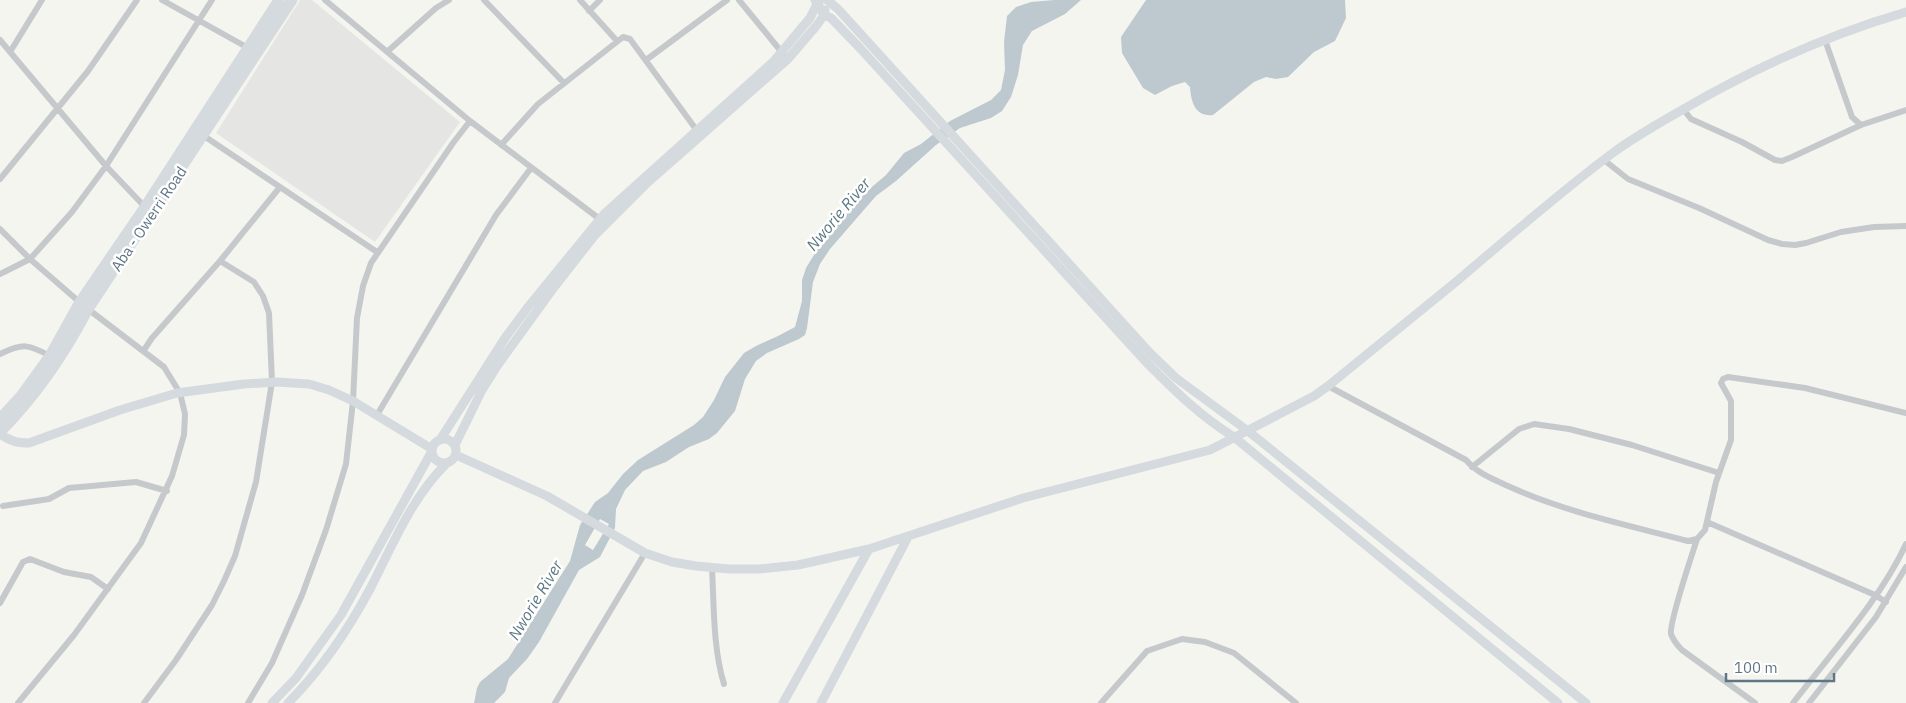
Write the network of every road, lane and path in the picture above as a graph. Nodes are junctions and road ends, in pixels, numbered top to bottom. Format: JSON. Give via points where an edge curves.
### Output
{"nodes":[{"id":1,"x":42,"y":0,"type":"edge"},
{"id":2,"x":137,"y":0,"type":"edge"},
{"id":3,"x":162,"y":0,"type":"edge"},
{"id":4,"x":212,"y":0,"type":"edge"},
{"id":5,"x":279,"y":0,"type":"edge"},
{"id":6,"x":292,"y":0,"type":"edge"},
{"id":7,"x":325,"y":0,"type":"edge"},
{"id":8,"x":449,"y":0,"type":"edge"},
{"id":9,"x":484,"y":0,"type":"edge"},
{"id":10,"x":580,"y":0,"type":"edge"},
{"id":11,"x":600,"y":0,"type":"edge"},
{"id":12,"x":727,"y":0,"type":"edge"},
{"id":13,"x":739,"y":0,"type":"edge"},
{"id":14,"x":822,"y":1,"type":"edge"},
{"id":15,"x":589,"y":11,"type":"junction"},
{"id":16,"x":1906,"y":12,"type":"edge"},
{"id":17,"x":824,"y":14,"type":"junction"},
{"id":18,"x":199,"y":22,"type":"junction"},
{"id":19,"x":0,"y":40,"type":"edge"},
{"id":20,"x":1825,"y":40,"type":"junction"},
{"id":21,"x":617,"y":41,"type":"junction"},
{"id":22,"x":253,"y":51,"type":"junction"},
{"id":23,"x":388,"y":51,"type":"junction"},
{"id":24,"x":10,"y":52,"type":"junction"},
{"id":25,"x":785,"y":56,"type":"junction"},
{"id":26,"x":646,"y":60,"type":"junction"},
{"id":27,"x":564,"y":83,"type":"junction"},
{"id":28,"x":59,"y":109,"type":"junction"},
{"id":29,"x":1683,"y":109,"type":"junction"},
{"id":30,"x":1906,"y":110,"type":"edge"},
{"id":31,"x":470,"y":121,"type":"junction"},
{"id":32,"x":1861,"y":125,"type":"junction"},
{"id":33,"x":699,"y":133,"type":"junction"},
{"id":34,"x":204,"y":136,"type":"junction"},
{"id":35,"x":501,"y":144,"type":"junction"},
{"id":36,"x":1604,"y":160,"type":"junction"},
{"id":37,"x":106,"y":166,"type":"junction"},
{"id":38,"x":531,"y":168,"type":"junction"},
{"id":39,"x":0,"y":179,"type":"edge"},
{"id":40,"x":280,"y":187,"type":"junction"},
{"id":41,"x":145,"y":207,"type":"junction"},
{"id":42,"x":602,"y":221,"type":"junction"},
{"id":43,"x":1906,"y":226,"type":"edge"},
{"id":44,"x":0,"y":229,"type":"edge"},
{"id":45,"x":377,"y":252,"type":"junction"},
{"id":46,"x":30,"y":259,"type":"junction"},
{"id":47,"x":220,"y":261,"type":"junction"},
{"id":48,"x":0,"y":274,"type":"edge"},
{"id":49,"x":84,"y":306,"type":"junction"},
{"id":50,"x":144,"y":350,"type":"junction"},
{"id":51,"x":0,"y":354,"type":"edge"},
{"id":52,"x":50,"y":356,"type":"junction"},
{"id":53,"x":272,"y":382,"type":"junction"},
{"id":54,"x":1328,"y":386,"type":"junction"},
{"id":55,"x":180,"y":393,"type":"junction"},
{"id":56,"x":353,"y":401,"type":"junction"},
{"id":57,"x":1906,"y":413,"type":"edge"},
{"id":58,"x":377,"y":416,"type":"junction"},
{"id":59,"x":0,"y":419,"type":"edge"},
{"id":60,"x":1248,"y":431,"type":"junction"},
{"id":61,"x":0,"y":433,"type":"edge"},
{"id":62,"x":1234,"y":437,"type":"junction"},
{"id":63,"x":440,"y":440,"type":"junction"},
{"id":64,"x":455,"y":445,"type":"junction"},
{"id":65,"x":432,"y":450,"type":"junction"},
{"id":66,"x":456,"y":455,"type":"junction"},
{"id":67,"x":447,"y":463,"type":"junction"},
{"id":68,"x":1472,"y":467,"type":"junction"},
{"id":69,"x":1719,"y":473,"type":"junction"},
{"id":70,"x":167,"y":491,"type":"junction"},
{"id":71,"x":3,"y":506,"type":"dead end"},
{"id":72,"x":1706,"y":522,"type":"junction"},
{"id":73,"x":908,"y":537,"type":"junction"},
{"id":74,"x":1697,"y":540,"type":"junction"},
{"id":75,"x":1906,"y":544,"type":"edge"},
{"id":76,"x":869,"y":549,"type":"junction"},
{"id":77,"x":646,"y":553,"type":"junction"},
{"id":78,"x":1906,"y":567,"type":"edge"},
{"id":79,"x":712,"y":568,"type":"junction"},
{"id":80,"x":108,"y":589,"type":"junction"},
{"id":81,"x":1875,"y":595,"type":"junction"},
{"id":82,"x":1886,"y":602,"type":"junction"},
{"id":83,"x":0,"y":603,"type":"edge"},
{"id":84,"x":724,"y":684,"type":"dead end"},
{"id":85,"x":18,"y":703,"type":"edge"},
{"id":86,"x":144,"y":703,"type":"edge"},
{"id":87,"x":248,"y":703,"type":"edge"},
{"id":88,"x":272,"y":703,"type":"edge"},
{"id":89,"x":288,"y":703,"type":"edge"},
{"id":90,"x":555,"y":703,"type":"edge"},
{"id":91,"x":783,"y":703,"type":"edge"},
{"id":92,"x":821,"y":703,"type":"edge"},
{"id":93,"x":1101,"y":703,"type":"edge"},
{"id":94,"x":1296,"y":703,"type":"edge"},
{"id":95,"x":1558,"y":703,"type":"edge"},
{"id":96,"x":1586,"y":703,"type":"edge"},
{"id":97,"x":1755,"y":703,"type":"edge"},
{"id":98,"x":1793,"y":703,"type":"edge"},
{"id":99,"x":1809,"y":703,"type":"edge"}],
"edges":[{"from":1,"to":24,"type":"street"},
{"from":2,"to":28,"type":"street"},
{"from":3,"to":18,"type":"street"},
{"from":4,"to":18,"type":"street"},
{"from":5,"to":22,"type":"highway","name":"Aba - Owerri Road"},
{"from":6,"to":22,"type":"highway","name":"Aba - Owerri Road"},
{"from":7,"to":23,"type":"street"},
{"from":8,"to":23,"type":"street"},
{"from":9,"to":27,"type":"street"},
{"from":10,"to":15,"type":"street"},
{"from":11,"to":15,"type":"street"},
{"from":12,"to":26,"type":"street"},
{"from":13,"to":25,"type":"street"},
{"from":14,"to":17,"type":"main road"},
{"from":14,"to":25,"type":"main road"},
{"from":14,"to":60,"type":"main road","via":[[838,9],[1150,353],[1176,378]]},
{"from":15,"to":21,"type":"street"},
{"from":16,"to":20,"type":"main road"},
{"from":17,"to":25,"type":"main road"},
{"from":17,"to":62,"type":"main road","via":[[1146,362],[1210,422]]},
{"from":18,"to":22,"type":"street"},
{"from":18,"to":37,"type":"street"},
{"from":19,"to":24,"type":"street"},
{"from":20,"to":29,"type":"main road","via":[[1731,82]]},
{"from":20,"to":32,"type":"street","via":[[1852,117]]},
{"from":21,"to":26,"type":"street","via":[[623,37],[630,39]]},
{"from":21,"to":27,"type":"street"},
{"from":22,"to":34,"type":"highway","name":"Aba - Owerri Road"},
{"from":22,"to":41,"type":"highway","name":"Aba - Owerri Road"},
{"from":23,"to":31,"type":"street"},
{"from":24,"to":28,"type":"street"},
{"from":25,"to":33,"type":"main road"},
{"from":26,"to":33,"type":"street"},
{"from":27,"to":35,"type":"street","via":[[528,113]]},
{"from":28,"to":37,"type":"street"},
{"from":28,"to":39,"type":"street"},
{"from":29,"to":32,"type":"street","via":[[1691,119],[1782,161]]},
{"from":29,"to":36,"type":"main road"},
{"from":30,"to":32,"type":"street"},
{"from":31,"to":35,"type":"street"},
{"from":31,"to":45,"type":"street"},
{"from":33,"to":42,"type":"main road"},
{"from":34,"to":40,"type":"street"},
{"from":34,"to":49,"type":"highway","name":"Aba - Owerri Road"},
{"from":35,"to":38,"type":"street"},
{"from":36,"to":43,"type":"street","via":[[1628,179],[1782,244],[1806,243],[1841,232],[1874,227]]},
{"from":36,"to":54,"type":"main road","via":[[1540,209]]},
{"from":37,"to":41,"type":"street"},
{"from":37,"to":46,"type":"street","via":[[72,212]]},
{"from":38,"to":42,"type":"street"},
{"from":38,"to":58,"type":"street","via":[[496,215]]},
{"from":40,"to":45,"type":"street"},
{"from":40,"to":47,"type":"street"},
{"from":41,"to":49,"type":"highway","name":"Aba - Owerri Road"},
{"from":42,"to":63,"type":"main road","via":[[505,338]]},
{"from":42,"to":64,"type":"main road","via":[[497,366]]},
{"from":44,"to":46,"type":"street"},
{"from":45,"to":56,"type":"street","via":[[358,309]]},
{"from":46,"to":48,"type":"street"},
{"from":46,"to":49,"type":"street"},
{"from":47,"to":50,"type":"street"},
{"from":47,"to":53,"type":"street","via":[[254,282],[263,296],[269,313]]},
{"from":49,"to":50,"type":"street"},
{"from":49,"to":52,"type":"highway","name":"Aba - Owerri Road"},
{"from":49,"to":61,"type":"highway","name":"Aba - Owerri Road","via":[[74,336]]},
{"from":50,"to":55,"type":"street","via":[[164,367]]},
{"from":51,"to":52,"type":"street","via":[[30,345]]},
{"from":52,"to":59,"type":"highway","name":"Aba - Owerri Road"},
{"from":53,"to":55,"type":"main road"},
{"from":53,"to":56,"type":"main road","via":[[309,384]]},
{"from":53,"to":86,"type":"street","via":[[256,482],[235,556],[212,605]]},
{"from":54,"to":60,"type":"main road"},
{"from":54,"to":68,"type":"street","via":[[1466,460]]},
{"from":55,"to":61,"type":"main road","via":[[120,410],[29,443],[8,441]]},
{"from":55,"to":70,"type":"street","via":[[185,414],[184,435]]},
{"from":56,"to":58,"type":"main road"},
{"from":56,"to":87,"type":"street","via":[[347,456],[326,530],[272,663]]},
{"from":57,"to":69,"type":"street","via":[[1805,388],[1728,377],[1721,383],[1731,401],[1731,440]]},
{"from":58,"to":65,"type":"main road"},
{"from":60,"to":62,"type":"main road"},
{"from":60,"to":96,"type":"main road"},
{"from":62,"to":73,"type":"main road","via":[[1210,450],[1024,498]]},
{"from":62,"to":95,"type":"main road"},
{"from":63,"to":64,"type":"main road","via":[[448,440]]},
{"from":63,"to":65,"type":"main road"},
{"from":64,"to":66,"type":"main road"},
{"from":65,"to":67,"type":"main road","via":[[438,461]]},
{"from":65,"to":88,"type":"main road","via":[[341,615],[296,678]]},
{"from":66,"to":67,"type":"main road"},
{"from":66,"to":77,"type":"main road","via":[[547,496]]},
{"from":67,"to":89,"type":"main road","via":[[414,503],[368,591],[330,653]]},
{"from":68,"to":69,"type":"street","via":[[1519,429],[1534,424],[1632,445]]},
{"from":68,"to":74,"type":"street","via":[[1529,496],[1583,514],[1688,541]]},
{"from":69,"to":72,"type":"street"},
{"from":70,"to":71,"type":"street","via":[[136,482],[69,488],[49,499]]},
{"from":70,"to":80,"type":"street","via":[[141,543]]},
{"from":72,"to":74,"type":"street","via":[[1702,536]]},
{"from":72,"to":81,"type":"street"},
{"from":73,"to":76,"type":"main road"},
{"from":73,"to":92,"type":"main road"},
{"from":74,"to":97,"type":"street","via":[[1670,632],[1682,650]]},
{"from":75,"to":81,"type":"street"},
{"from":76,"to":79,"type":"main road","via":[[798,565],[759,569]]},
{"from":76,"to":91,"type":"main road"},
{"from":77,"to":79,"type":"main road","via":[[672,562]]},
{"from":77,"to":90,"type":"street"},
{"from":78,"to":82,"type":"street"},
{"from":79,"to":84,"type":"street","via":[[720,673]]},
{"from":80,"to":83,"type":"street","via":[[92,577],[64,572],[30,559],[23,562]]},
{"from":80,"to":85,"type":"street"},
{"from":81,"to":82,"type":"street"},
{"from":81,"to":98,"type":"street"},
{"from":82,"to":99,"type":"street"},
{"from":93,"to":94,"type":"street","via":[[1147,651],[1182,639],[1205,642],[1234,653]]}]}
